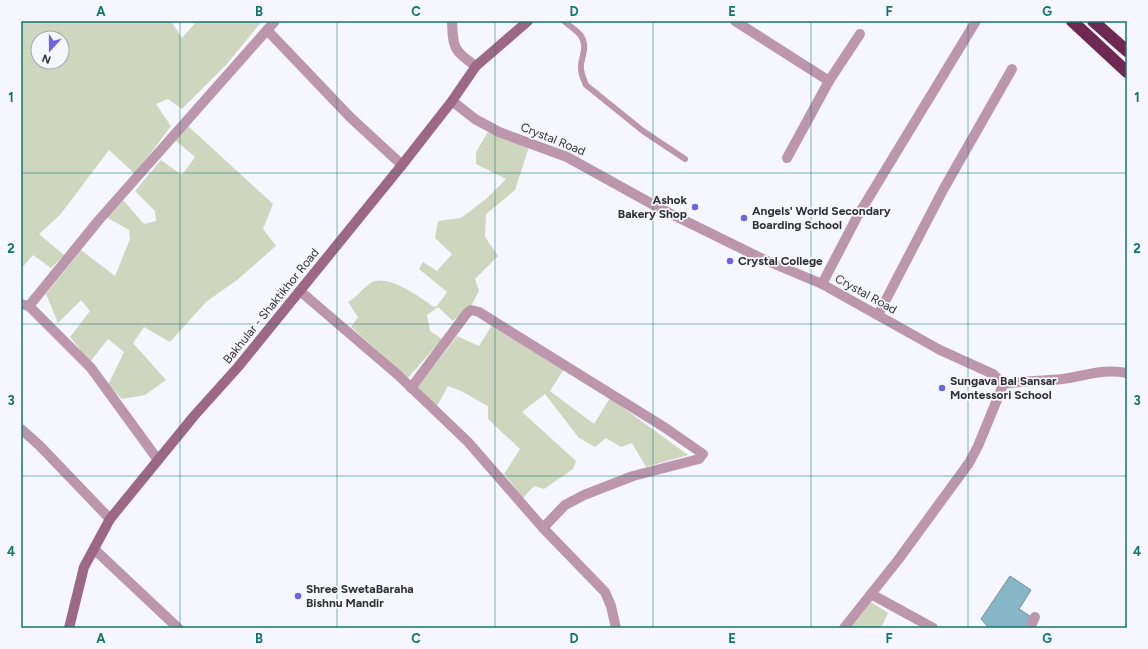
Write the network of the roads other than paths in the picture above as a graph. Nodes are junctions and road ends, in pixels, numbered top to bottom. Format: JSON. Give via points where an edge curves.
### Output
{"nodes":[{"id":1,"x":275,"y":21,"type":"edge"},
{"id":2,"x":452,"y":21,"type":"edge"},
{"id":3,"x":528,"y":21,"type":"edge"},
{"id":4,"x":564,"y":21,"type":"edge"},
{"id":5,"x":735,"y":21,"type":"edge"},
{"id":6,"x":976,"y":21,"type":"edge"},
{"id":7,"x":1072,"y":21,"type":"edge"},
{"id":8,"x":1093,"y":21,"type":"edge"},
{"id":9,"x":267,"y":30,"type":"junction"},
{"id":10,"x":860,"y":34,"type":"dead end"},
{"id":11,"x":1127,"y":52,"type":"edge"},
{"id":12,"x":476,"y":66,"type":"junction"},
{"id":13,"x":1012,"y":68,"type":"dead end"},
{"id":14,"x":1127,"y":72,"type":"edge"},
{"id":15,"x":830,"y":81,"type":"junction"},
{"id":16,"x":452,"y":101,"type":"junction"},
{"id":17,"x":788,"y":158,"type":"dead end"},
{"id":18,"x":685,"y":159,"type":"dead end"},
{"id":19,"x":402,"y":165,"type":"junction"},
{"id":20,"x":822,"y":284,"type":"junction"},
{"id":21,"x":300,"y":290,"type":"junction"},
{"id":22,"x":25,"y":305,"type":"edge"},
{"id":23,"x":878,"y":315,"type":"junction"},
{"id":24,"x":1127,"y":373,"type":"edge"},
{"id":25,"x":1003,"y":384,"type":"junction"},
{"id":26,"x":411,"y":388,"type":"junction"},
{"id":27,"x":21,"y":429,"type":"edge"},
{"id":28,"x":158,"y":460,"type":"junction"},
{"id":29,"x":110,"y":519,"type":"junction"},
{"id":30,"x":543,"y":528,"type":"junction"},
{"id":31,"x":94,"y":549,"type":"junction"},
{"id":32,"x":871,"y":594,"type":"junction"},
{"id":33,"x":1035,"y":618,"type":"dead end"},
{"id":34,"x":69,"y":628,"type":"edge"},
{"id":35,"x":178,"y":628,"type":"edge"},
{"id":36,"x":616,"y":628,"type":"edge"},
{"id":37,"x":844,"y":628,"type":"edge"},
{"id":38,"x":933,"y":628,"type":"edge"},
{"id":39,"x":1030,"y":628,"type":"edge"}],
"edges":[{"from":1,"to":9,"type":"street"},
{"from":2,"to":12,"type":"street","via":[[453,44],[464,58]]},
{"from":3,"to":12,"type":"street","name":"Bakhular - Shaktikhor Road"},
{"from":4,"to":18,"type":"lane","via":[[580,35],[583,42],[581,65],[586,85],[643,131]]},
{"from":5,"to":15,"type":"street"},
{"from":6,"to":20,"type":"street","via":[[857,217]]},
{"from":7,"to":14,"type":"highway"},
{"from":8,"to":11,"type":"highway"},
{"from":9,"to":19,"type":"street","via":[[350,117]]},
{"from":9,"to":22,"type":"street"},
{"from":10,"to":15,"type":"street"},
{"from":12,"to":16,"type":"street","name":"Bakhular - Shaktikhor Road"},
{"from":13,"to":23,"type":"street","via":[[943,190]]},
{"from":15,"to":17,"type":"street"},
{"from":16,"to":19,"type":"street","name":"Bakhular - Shaktikhor Road"},
{"from":16,"to":20,"type":"street","name":"Crystal Road","via":[[475,119],[499,132],[567,157],[667,212],[765,260]]},
{"from":19,"to":21,"type":"street","name":"Bakhular - Shaktikhor Road"},
{"from":20,"to":23,"type":"street","name":"Crystal Road"},
{"from":21,"to":26,"type":"street"},
{"from":21,"to":28,"type":"street","name":"Bakhular - Shaktikhor Road"},
{"from":22,"to":28,"type":"street","via":[[91,368]]},
{"from":23,"to":25,"type":"street","name":"Crystal Road","via":[[944,352],[994,374]]},
{"from":24,"to":25,"type":"street","via":[[1096,371],[1063,378]]},
{"from":25,"to":32,"type":"street","via":[[969,463]]},
{"from":26,"to":30,"type":"street","via":[[468,442]]},
{"from":26,"to":30,"type":"street","via":[[471,310],[658,422],[703,454],[699,458],[633,476],[584,495],[566,505]]},
{"from":27,"to":29,"type":"street"},
{"from":28,"to":29,"type":"street","name":"Bakhular - Shaktikhor Road"},
{"from":29,"to":31,"type":"street","name":"Bakhular - Shaktikhor Road"},
{"from":30,"to":36,"type":"street","via":[[605,592]]},
{"from":31,"to":34,"type":"street","name":"Bakhular - Shaktikhor Road","via":[[84,567]]},
{"from":31,"to":35,"type":"street"},
{"from":32,"to":37,"type":"street"},
{"from":32,"to":38,"type":"street"},
{"from":33,"to":39,"type":"street"}]}
